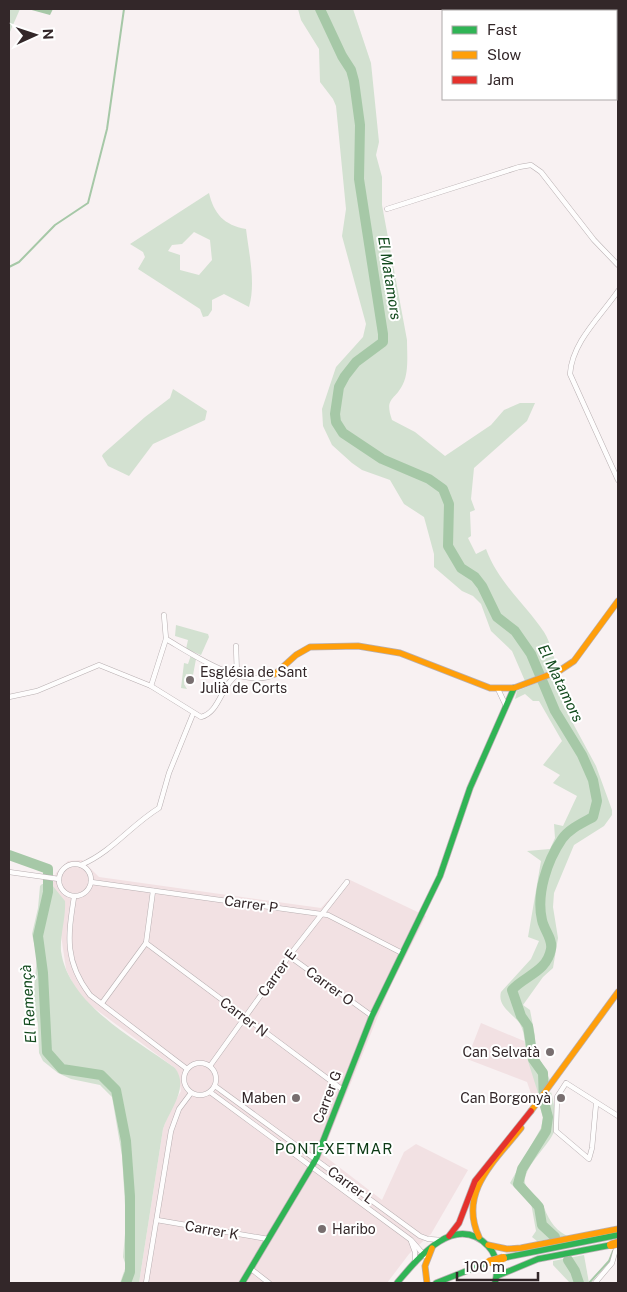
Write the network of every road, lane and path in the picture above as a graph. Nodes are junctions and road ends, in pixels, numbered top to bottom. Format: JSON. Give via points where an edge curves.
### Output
{"nodes":[{"id":1,"x":387,"y":209,"type":"dead end"},
{"id":2,"x":618,"y":265,"type":"edge"},
{"id":3,"x":618,"y":291,"type":"edge"},
{"id":4,"x":618,"y":480,"type":"edge"},
{"id":5,"x":618,"y":602,"type":"edge"},
{"id":6,"x":164,"y":616,"type":"dead end"},
{"id":7,"x":166,"y":639,"type":"junction"},
{"id":8,"x":236,"y":646,"type":"dead end"},
{"id":9,"x":275,"y":674,"type":"joint"},
{"id":10,"x":237,"y":675,"type":"junction"},
{"id":11,"x":151,"y":686,"type":"junction"},
{"id":12,"x":517,"y":687,"type":"junction"},
{"id":13,"x":498,"y":689,"type":"junction"},
{"id":14,"x":9,"y":697,"type":"edge"},
{"id":15,"x":506,"y":706,"type":"junction"},
{"id":16,"x":193,"y":714,"type":"junction"},
{"id":17,"x":81,"y":865,"type":"junction"},
{"id":18,"x":9,"y":872,"type":"edge"},
{"id":19,"x":59,"y":879,"type":"junction"},
{"id":20,"x":91,"y":882,"type":"junction"},
{"id":21,"x":347,"y":882,"type":"dead end"},
{"id":22,"x":153,"y":891,"type":"junction"},
{"id":23,"x":74,"y":897,"type":"junction"},
{"id":24,"x":322,"y":914,"type":"junction"},
{"id":25,"x":146,"y":943,"type":"junction"},
{"id":26,"x":402,"y":953,"type":"junction"},
{"id":27,"x":289,"y":956,"type":"junction"},
{"id":28,"x":618,"y":992,"type":"edge"},
{"id":29,"x":102,"y":1003,"type":"junction"},
{"id":30,"x":372,"y":1016,"type":"junction"},
{"id":31,"x":245,"y":1018,"type":"junction"},
{"id":32,"x":210,"y":1066,"type":"junction"},
{"id":33,"x":187,"y":1068,"type":"junction"},
{"id":34,"x":557,"y":1076,"type":"junction"},
{"id":35,"x":566,"y":1083,"type":"junction"},
{"id":36,"x":215,"y":1086,"type":"junction"},
{"id":37,"x":342,"y":1090,"type":"junction"},
{"id":38,"x":210,"y":1092,"type":"junction"},
{"id":39,"x":191,"y":1093,"type":"junction"},
{"id":40,"x":596,"y":1104,"type":"junction"},
{"id":41,"x":530,"y":1112,"type":"junction"},
{"id":42,"x":618,"y":1116,"type":"edge"},
{"id":43,"x":314,"y":1163,"type":"junction"},
{"id":44,"x":156,"y":1220,"type":"junction"},
{"id":45,"x":616,"y":1238,"type":"edge"},
{"id":46,"x":443,"y":1239,"type":"junction"},
{"id":47,"x":480,"y":1239,"type":"junction"},
{"id":48,"x":268,"y":1240,"type":"junction"},
{"id":49,"x":411,"y":1240,"type":"junction"},
{"id":50,"x":488,"y":1245,"type":"junction"},
{"id":51,"x":425,"y":1257,"type":"junction"},
{"id":52,"x":414,"y":1263,"type":"junction"},
{"id":53,"x":489,"y":1263,"type":"junction"},
{"id":54,"x":251,"y":1269,"type":"junction"},
{"id":55,"x":496,"y":1280,"type":"edge"},
{"id":56,"x":146,"y":1283,"type":"edge"},
{"id":57,"x":242,"y":1283,"type":"edge"},
{"id":58,"x":269,"y":1283,"type":"edge"},
{"id":59,"x":397,"y":1283,"type":"edge"},
{"id":60,"x":427,"y":1283,"type":"edge"},
{"id":61,"x":436,"y":1283,"type":"edge"},
{"id":62,"x":443,"y":1283,"type":"edge"},
{"id":63,"x":595,"y":1283,"type":"edge"}],
"edges":[{"from":1,"to":2,"type":"street","via":[[531,165],[541,172],[594,240]]},
{"from":3,"to":4,"type":"street","via":[[582,341],[571,362],[570,374]]},
{"from":5,"to":12,"type":"main road","via":[[577,659],[559,671]]},
{"from":6,"to":7,"type":"street"},
{"from":7,"to":10,"type":"street"},
{"from":7,"to":11,"type":"street"},
{"from":8,"to":10,"type":"street"},
{"from":9,"to":10,"type":"street","via":[[258,680]]},
{"from":9,"to":13,"type":"main road","via":[[310,647],[358,646],[400,653],[478,685]]},
{"from":10,"to":16,"type":"street","via":[[207,715]]},
{"from":11,"to":14,"type":"street","via":[[99,665],[38,691]]},
{"from":11,"to":16,"type":"street"},
{"from":12,"to":13,"type":"main road"},
{"from":12,"to":15,"type":"main road","name":"Carrer G"},
{"from":13,"to":15,"type":"street"},
{"from":15,"to":26,"type":"main road","name":"Carrer G","via":[[470,788],[440,876]]},
{"from":16,"to":17,"type":"street","via":[[169,773],[159,808],[141,819],[101,855]]},
{"from":17,"to":19,"type":"street","via":[[69,865],[60,873]]},
{"from":17,"to":20,"type":"street","via":[[87,869]]},
{"from":18,"to":19,"type":"street"},
{"from":19,"to":23,"type":"street","via":[[63,891]]},
{"from":20,"to":22,"type":"street","name":"Carrer P"},
{"from":20,"to":23,"type":"street","via":[[86,893]]},
{"from":21,"to":24,"type":"street","name":"Carrer E"},
{"from":22,"to":24,"type":"street","name":"Carrer P"},
{"from":22,"to":25,"type":"street"},
{"from":23,"to":29,"type":"street","via":[[69,941],[72,965],[90,995]]},
{"from":24,"to":26,"type":"street","name":"Carrer P"},
{"from":24,"to":27,"type":"street","name":"Carrer E"},
{"from":25,"to":29,"type":"street"},
{"from":25,"to":31,"type":"street","name":"Carrer N"},
{"from":26,"to":30,"type":"main road","name":"Carrer G"},
{"from":27,"to":30,"type":"street","name":"Carrer O"},
{"from":27,"to":31,"type":"street","name":"Carrer E"},
{"from":28,"to":34,"type":"main road"},
{"from":29,"to":33,"type":"street"},
{"from":30,"to":37,"type":"main road","name":"Carrer G"},
{"from":31,"to":32,"type":"street","name":"Carrer E"},
{"from":31,"to":37,"type":"street","name":"Carrer N"},
{"from":32,"to":33,"type":"street","via":[[199,1063]]},
{"from":32,"to":36,"type":"street","via":[[215,1073]]},
{"from":33,"to":39,"type":"street","via":[[184,1085]]},
{"from":34,"to":35,"type":"street"},
{"from":34,"to":41,"type":"main road"},
{"from":35,"to":40,"type":"street"},
{"from":35,"to":40,"type":"street","via":[[557,1097],[556,1131],[588,1160]]},
{"from":36,"to":38,"type":"street"},
{"from":36,"to":43,"type":"street","name":"Carrer L"},
{"from":37,"to":43,"type":"main road","name":"Carrer G"},
{"from":38,"to":39,"type":"street","via":[[202,1096]]},
{"from":38,"to":43,"type":"street","name":"Carrer L"},
{"from":39,"to":44,"type":"street","via":[[171,1131]]},
{"from":40,"to":42,"type":"street"},
{"from":41,"to":46,"type":"main road","via":[[475,1181],[459,1223]]},
{"from":41,"to":47,"type":"main road","via":[[470,1203],[470,1222]]},
{"from":43,"to":46,"type":"street","name":"Carrer L","via":[[420,1236]]},
{"from":43,"to":48,"type":"main road","name":"Carrer G"},
{"from":43,"to":49,"type":"street","name":"Carrer L"},
{"from":44,"to":48,"type":"street","name":"Carrer K"},
{"from":44,"to":56,"type":"street"},
{"from":45,"to":50,"type":"main road","via":[[507,1249]]},
{"from":45,"to":53,"type":"main road","bridge":true},
{"from":45,"to":55,"type":"main road","via":[[514,1265]]},
{"from":45,"to":63,"type":"street","via":[[612,1263]]},
{"from":46,"to":47,"type":"main road","via":[[465,1234]]},
{"from":46,"to":51,"type":"main road"},
{"from":47,"to":50,"type":"main road"},
{"from":48,"to":54,"type":"main road","name":"Carrer G"},
{"from":49,"to":51,"type":"street","name":"Carrer L"},
{"from":49,"to":52,"type":"street"},
{"from":50,"to":55,"type":"main road","via":[[496,1260]]},
{"from":51,"to":52,"type":"main road"},
{"from":51,"to":60,"type":"main road"},
{"from":52,"to":59,"type":"main road"},
{"from":53,"to":61,"type":"main road"},
{"from":53,"to":62,"type":"main road"},
{"from":54,"to":57,"type":"main road","name":"Carrer G"},
{"from":54,"to":58,"type":"street"}]}
